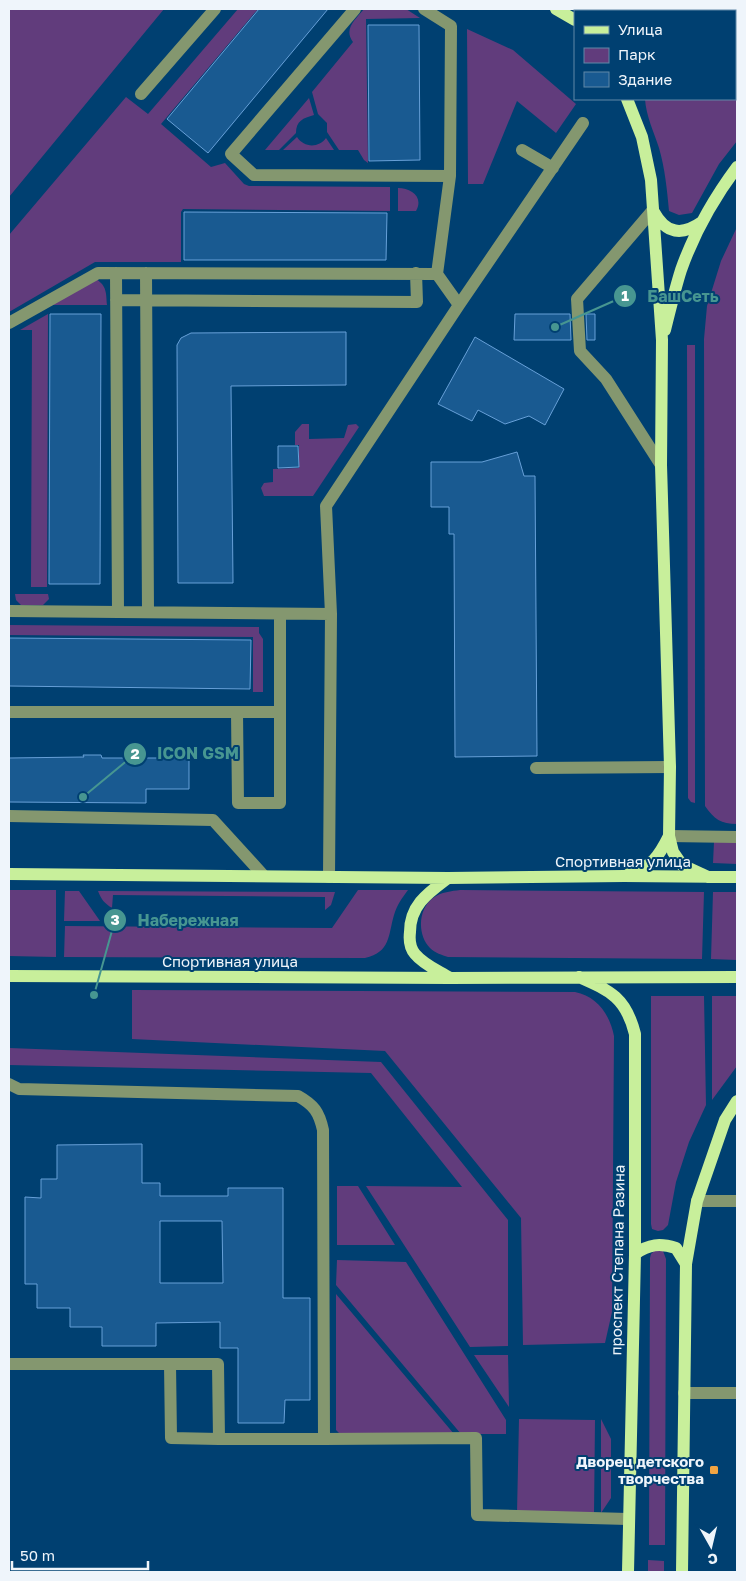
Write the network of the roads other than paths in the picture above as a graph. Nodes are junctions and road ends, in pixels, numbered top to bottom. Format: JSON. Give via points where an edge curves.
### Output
{"nodes":[{"id":1,"x":216,"y":9,"type":"edge"},
{"id":2,"x":355,"y":9,"type":"edge"},
{"id":3,"x":424,"y":9,"type":"edge"},
{"id":4,"x":556,"y":9,"type":"edge"},
{"id":5,"x":574,"y":20,"type":"edge"},
{"id":6,"x":141,"y":94,"type":"dead end"},
{"id":7,"x":627,"y":100,"type":"edge"},
{"id":8,"x":583,"y":123,"type":"dead end"},
{"id":9,"x":522,"y":150,"type":"dead end"},
{"id":10,"x":737,"y":167,"type":"edge"},
{"id":11,"x":552,"y":168,"type":"junction"},
{"id":12,"x":450,"y":176,"type":"junction"},
{"id":13,"x":653,"y":210,"type":"junction"},
{"id":14,"x":702,"y":222,"type":"junction"},
{"id":15,"x":116,"y":273,"type":"junction"},
{"id":16,"x":146,"y":273,"type":"junction"},
{"id":17,"x":416,"y":274,"type":"junction"},
{"id":18,"x":437,"y":274,"type":"junction"},
{"id":19,"x":116,"y":300,"type":"junction"},
{"id":20,"x":146,"y":300,"type":"junction"},
{"id":21,"x":459,"y":305,"type":"junction"},
{"id":22,"x":9,"y":323,"type":"edge"},
{"id":23,"x":662,"y":340,"type":"junction"},
{"id":24,"x":661,"y":465,"type":"junction"},
{"id":25,"x":9,"y":611,"type":"edge"},
{"id":26,"x":118,"y":612,"type":"junction"},
{"id":27,"x":148,"y":612,"type":"junction"},
{"id":28,"x":280,"y":614,"type":"junction"},
{"id":29,"x":331,"y":614,"type":"junction"},
{"id":30,"x":9,"y":712,"type":"edge"},
{"id":31,"x":237,"y":712,"type":"junction"},
{"id":32,"x":280,"y":712,"type":"junction"},
{"id":33,"x":670,"y":767,"type":"junction"},
{"id":34,"x":536,"y":768,"type":"dead end"},
{"id":35,"x":9,"y":816,"type":"edge"},
{"id":36,"x":669,"y":836,"type":"junction"},
{"id":37,"x":737,"y":837,"type":"edge"},
{"id":38,"x":9,"y":874,"type":"edge"},
{"id":39,"x":264,"y":876,"type":"junction"},
{"id":40,"x":624,"y":876,"type":"junction"},
{"id":41,"x":708,"y":877,"type":"junction"},
{"id":42,"x":737,"y":877,"type":"edge"},
{"id":43,"x":329,"y":878,"type":"junction"},
{"id":44,"x":448,"y":878,"type":"junction"},
{"id":45,"x":9,"y":976,"type":"edge"},
{"id":46,"x":578,"y":977,"type":"junction"},
{"id":47,"x":737,"y":977,"type":"edge"},
{"id":48,"x":450,"y":978,"type":"junction"},
{"id":49,"x":9,"y":1084,"type":"edge"},
{"id":50,"x":737,"y":1101,"type":"edge"},
{"id":51,"x":697,"y":1201,"type":"junction"},
{"id":52,"x":737,"y":1201,"type":"edge"},
{"id":53,"x":635,"y":1254,"type":"junction"},
{"id":54,"x":686,"y":1264,"type":"junction"},
{"id":55,"x":9,"y":1364,"type":"edge"},
{"id":56,"x":170,"y":1364,"type":"junction"},
{"id":57,"x":684,"y":1393,"type":"junction"},
{"id":58,"x":737,"y":1393,"type":"edge"},
{"id":59,"x":219,"y":1438,"type":"junction"},
{"id":60,"x":324,"y":1439,"type":"junction"},
{"id":61,"x":628,"y":1518,"type":"junction"},
{"id":62,"x":628,"y":1572,"type":"edge"},
{"id":63,"x":682,"y":1572,"type":"edge"}],
"edges":[{"from":1,"to":6,"type":"street"},
{"from":2,"to":12,"type":"street","via":[[231,154],[254,175]]},
{"from":3,"to":12,"type":"street","via":[[450,26]]},
{"from":4,"to":5,"type":"main road"},
{"from":7,"to":13,"type":"main road","via":[[642,137]]},
{"from":8,"to":11,"type":"street"},
{"from":9,"to":11,"type":"street"},
{"from":10,"to":14,"type":"main road"},
{"from":11,"to":21,"type":"street"},
{"from":12,"to":18,"type":"street"},
{"from":13,"to":14,"type":"main road","via":[[667,228],[692,229]]},
{"from":13,"to":23,"type":"main road"},
{"from":13,"to":24,"type":"street","via":[[577,299],[580,351],[606,379]]},
{"from":14,"to":23,"type":"main road","via":[[682,270]]},
{"from":15,"to":16,"type":"street"},
{"from":15,"to":19,"type":"street"},
{"from":15,"to":22,"type":"street","via":[[98,273]]},
{"from":16,"to":17,"type":"street"},
{"from":16,"to":20,"type":"street"},
{"from":17,"to":18,"type":"street"},
{"from":17,"to":20,"type":"street","via":[[417,302]]},
{"from":18,"to":21,"type":"street"},
{"from":19,"to":20,"type":"street"},
{"from":19,"to":26,"type":"street"},
{"from":20,"to":27,"type":"street"},
{"from":21,"to":29,"type":"street","via":[[326,506]]},
{"from":23,"to":24,"type":"main road"},
{"from":24,"to":33,"type":"main road"},
{"from":25,"to":26,"type":"street"},
{"from":26,"to":27,"type":"street"},
{"from":27,"to":28,"type":"street"},
{"from":28,"to":29,"type":"street"},
{"from":28,"to":32,"type":"street"},
{"from":29,"to":43,"type":"street"},
{"from":30,"to":31,"type":"street"},
{"from":31,"to":32,"type":"street"},
{"from":31,"to":32,"type":"street","via":[[238,803],[280,803]]},
{"from":33,"to":34,"type":"street"},
{"from":33,"to":36,"type":"main road"},
{"from":35,"to":39,"type":"street","via":[[213,820]]},
{"from":36,"to":37,"type":"street"},
{"from":36,"to":40,"type":"main road","via":[[652,863]]},
{"from":36,"to":41,"type":"main road","via":[[673,852],[682,864]]},
{"from":38,"to":39,"type":"main road","name":"Спортивная улица"},
{"from":39,"to":43,"type":"main road","name":"Спортивная улица"},
{"from":40,"to":41,"type":"main road","name":"Спортивная улица"},
{"from":40,"to":44,"type":"main road","name":"Спортивная улица"},
{"from":41,"to":42,"type":"main road","name":"Спортивная улица"},
{"from":43,"to":44,"type":"main road","name":"Спортивная улица"},
{"from":44,"to":48,"type":"main road","via":[[417,906],[410,919],[410,946],[426,964]]},
{"from":45,"to":48,"type":"main road","name":"Спортивная улица"},
{"from":46,"to":47,"type":"main road","name":"Спортивная улица"},
{"from":46,"to":48,"type":"main road","name":"Спортивная улица"},
{"from":46,"to":53,"type":"main road","name":"проспект Степана Разина","via":[[606,988],[618,999],[630,1016],[635,1034]]},
{"from":49,"to":60,"type":"street","via":[[19,1089],[298,1096],[311,1103],[320,1116],[323,1130]]},
{"from":50,"to":51,"type":"main road","via":[[725,1120]]},
{"from":51,"to":52,"type":"street"},
{"from":51,"to":54,"type":"main road"},
{"from":53,"to":54,"type":"main road","via":[[644,1248],[664,1244],[676,1248]]},
{"from":53,"to":61,"type":"main road","name":"проспект Степана Разина"},
{"from":54,"to":57,"type":"main road"},
{"from":55,"to":56,"type":"street"},
{"from":56,"to":59,"type":"street","via":[[218,1364]]},
{"from":56,"to":59,"type":"street","via":[[171,1438]]},
{"from":57,"to":58,"type":"street"},
{"from":57,"to":63,"type":"main road"},
{"from":59,"to":60,"type":"street"},
{"from":60,"to":61,"type":"street","via":[[476,1438],[477,1515]]},
{"from":61,"to":62,"type":"main road","name":"проспект Степана Разина"}]}
